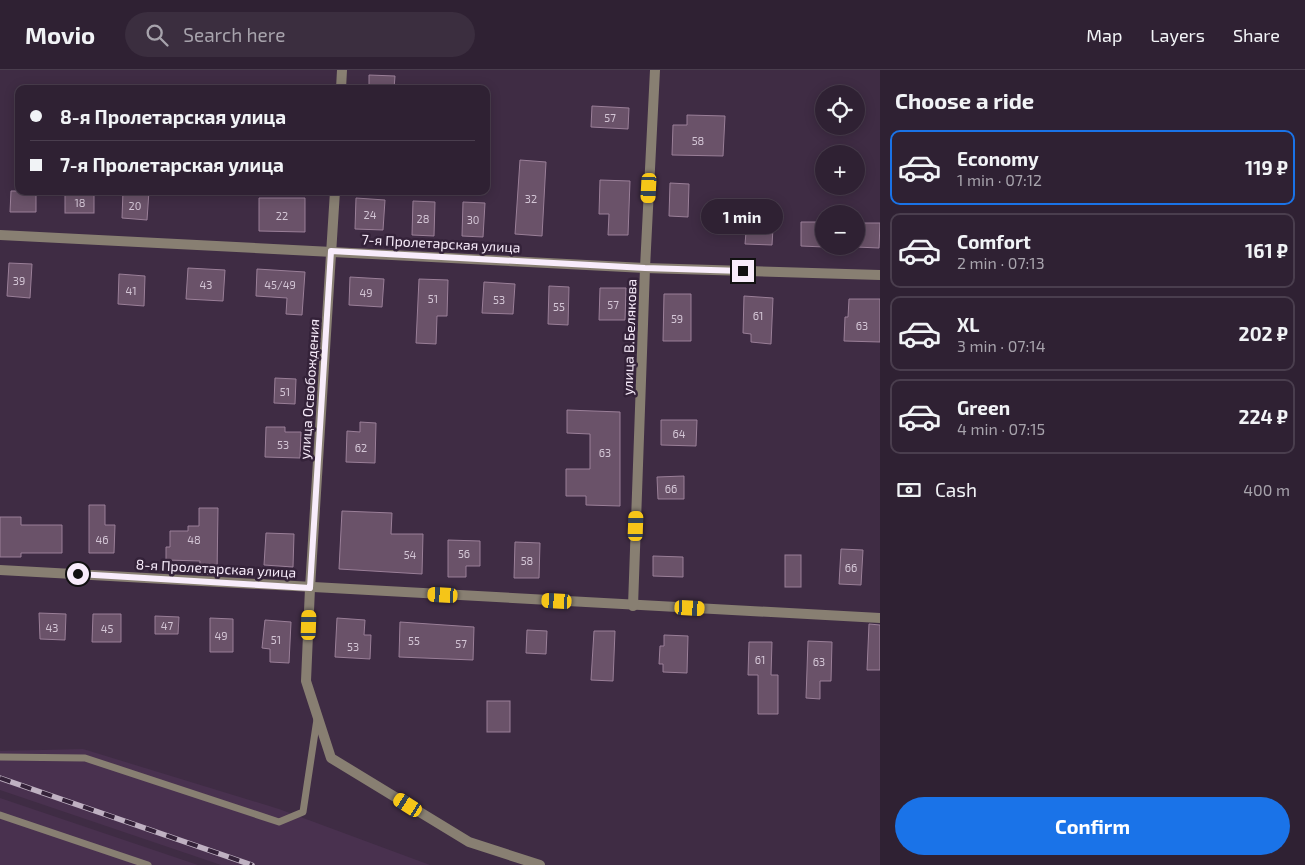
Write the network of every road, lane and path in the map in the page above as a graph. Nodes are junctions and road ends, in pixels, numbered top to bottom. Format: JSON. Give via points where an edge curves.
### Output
{"nodes":[{"id":1,"x":342,"y":70,"type":"edge"},
{"id":2,"x":656,"y":70,"type":"edge"},
{"id":3,"x":341,"y":85,"type":"edge"},
{"id":4,"x":335,"y":195,"type":"edge"},
{"id":5,"x":0,"y":235,"type":"edge"},
{"id":6,"x":331,"y":251,"type":"junction"},
{"id":7,"x":645,"y":268,"type":"junction"},
{"id":8,"x":880,"y":275,"type":"edge"},
{"id":9,"x":0,"y":570,"type":"edge"},
{"id":10,"x":310,"y":588,"type":"junction"},
{"id":11,"x":633,"y":606,"type":"junction"},
{"id":12,"x":880,"y":618,"type":"edge"},
{"id":13,"x":318,"y":716,"type":"junction"},
{"id":14,"x":0,"y":757,"type":"edge"},
{"id":15,"x":0,"y":815,"type":"edge"},
{"id":16,"x":148,"y":865,"type":"edge"},
{"id":17,"x":540,"y":865,"type":"edge"}],
"edges":[{"from":1,"to":3,"type":"street"},
{"from":2,"to":7,"type":"street","name":"улица В.Белякова"},
{"from":4,"to":6,"type":"street","name":"улица Освобождения"},
{"from":5,"to":6,"type":"street","name":"7-я Пролетарская улица"},
{"from":6,"to":7,"type":"street","name":"7-я Пролетарская улица"},
{"from":6,"to":10,"type":"street","name":"улица Освобождения"},
{"from":7,"to":8,"type":"street","name":"7-я Пролетарская улица"},
{"from":7,"to":11,"type":"street","name":"улица В.Белякова"},
{"from":9,"to":10,"type":"street","name":"8-я Пролетарская улица"},
{"from":10,"to":11,"type":"street","name":"8-я Пролетарская улица"},
{"from":10,"to":13,"type":"street","name":"улица Освобождения","via":[[306,681]]},
{"from":11,"to":12,"type":"street","name":"8-я Пролетарская улица"},
{"from":13,"to":14,"type":"lane","via":[[303,812],[279,822],[85,758]]},
{"from":13,"to":17,"type":"street","name":"улица Освобождения","via":[[331,758],[469,842]]},
{"from":15,"to":16,"type":"lane"}]}
